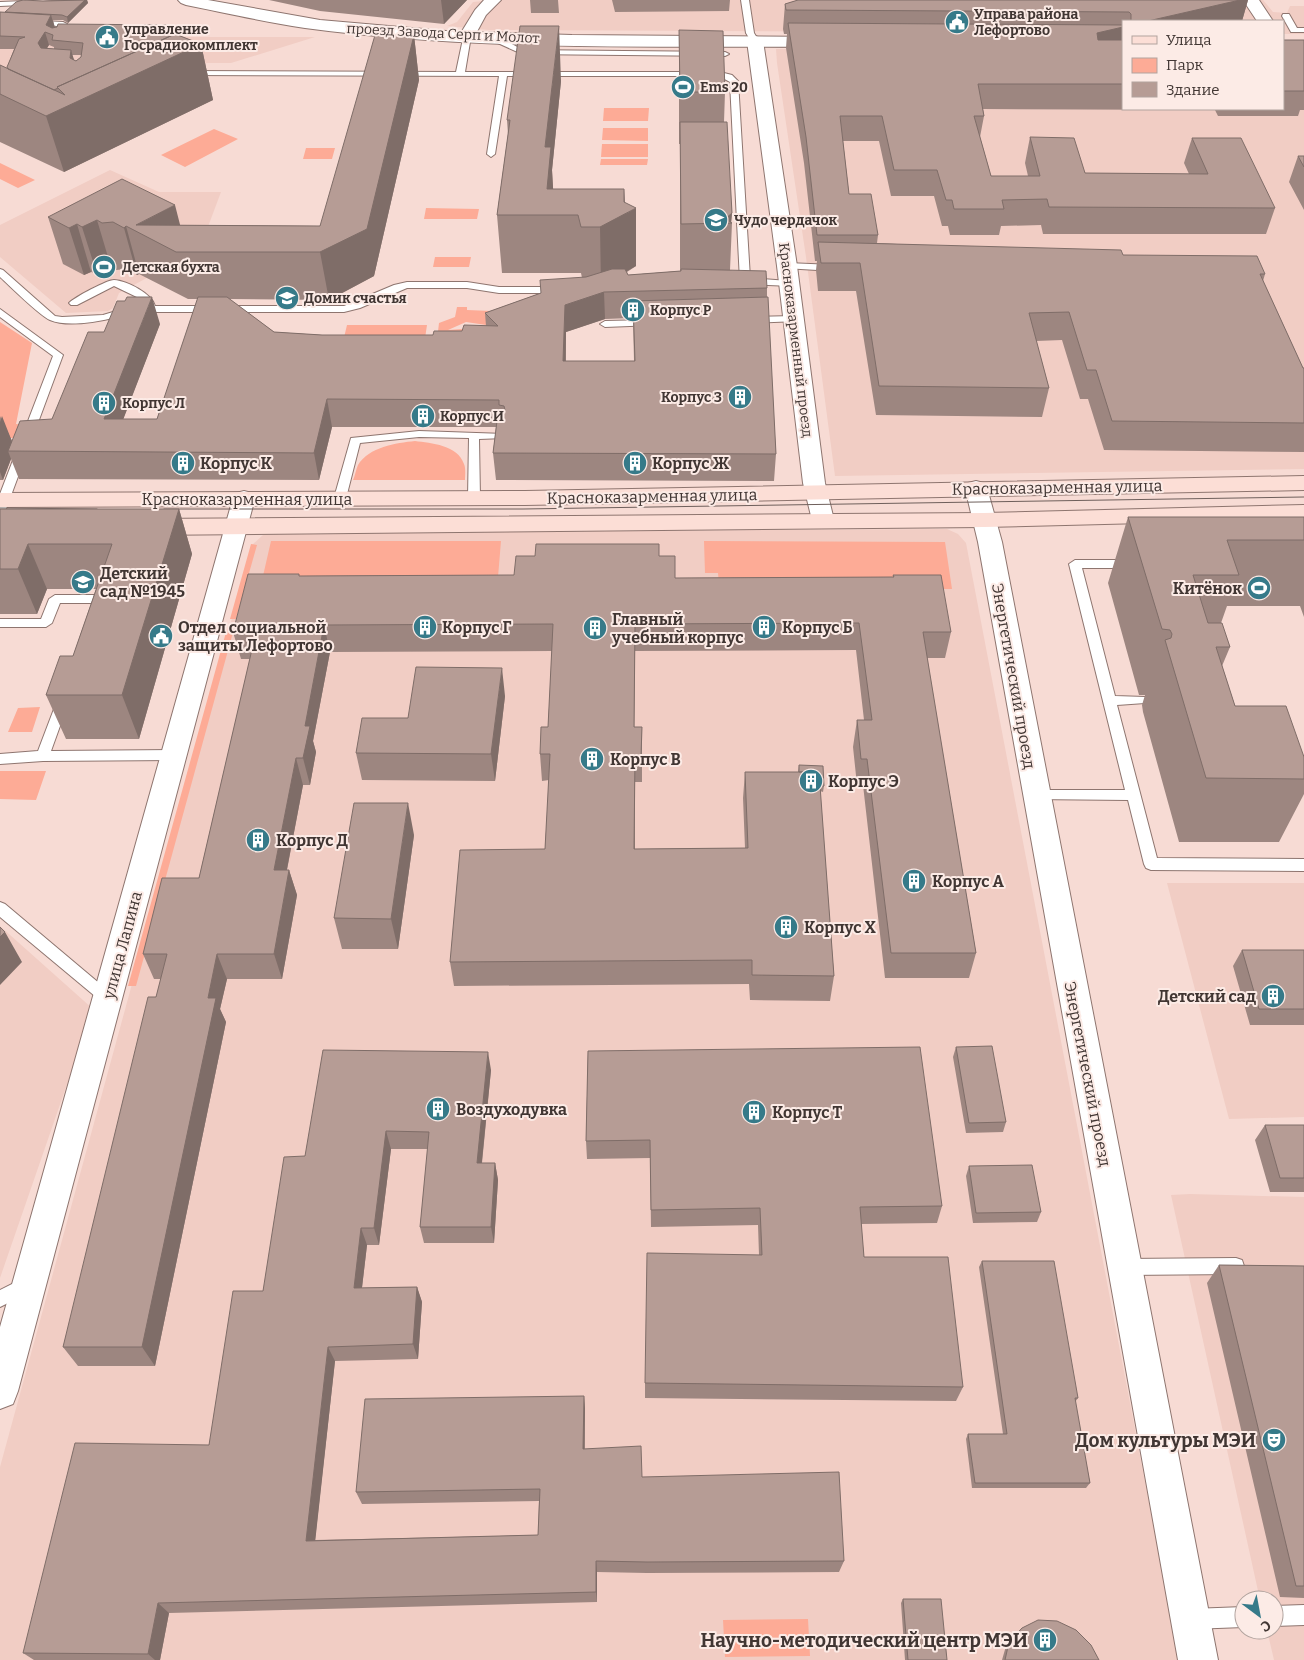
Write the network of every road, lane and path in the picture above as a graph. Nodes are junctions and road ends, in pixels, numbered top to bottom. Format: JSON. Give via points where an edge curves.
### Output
{"nodes":[{"id":1,"x":186,"y":0,"type":"edge"},
{"id":2,"x":492,"y":0,"type":"edge"},
{"id":3,"x":745,"y":0,"type":"edge"},
{"id":4,"x":1251,"y":0,"type":"edge"},
{"id":5,"x":22,"y":3,"type":"edge"},
{"id":6,"x":0,"y":4,"type":"edge"},
{"id":7,"x":1286,"y":16,"type":"dead end"},
{"id":8,"x":1264,"y":20,"type":"edge"},
{"id":9,"x":0,"y":21,"type":"edge"},
{"id":10,"x":1304,"y":30,"type":"edge"},
{"id":11,"x":467,"y":36,"type":"junction"},
{"id":12,"x":56,"y":37,"type":"edge"},
{"id":13,"x":492,"y":38,"type":"junction"},
{"id":14,"x":755,"y":41,"type":"junction"},
{"id":15,"x":838,"y":42,"type":"edge"},
{"id":16,"x":725,"y":54,"type":"edge"},
{"id":17,"x":179,"y":73,"type":"edge"},
{"id":18,"x":460,"y":74,"type":"junction"},
{"id":19,"x":503,"y":74,"type":"junction"},
{"id":20,"x":491,"y":154,"type":"dead end"},
{"id":21,"x":848,"y":268,"type":"edge"},
{"id":22,"x":0,"y":272,"type":"edge"},
{"id":23,"x":788,"y":275,"type":"junction"},
{"id":24,"x":765,"y":282,"type":"junction"},
{"id":25,"x":570,"y":290,"type":"edge"},
{"id":26,"x":739,"y":291,"type":"edge"},
{"id":27,"x":74,"y":303,"type":"dead end"},
{"id":28,"x":149,"y":309,"type":"junction"},
{"id":29,"x":0,"y":312,"type":"edge"},
{"id":30,"x":794,"y":318,"type":"junction"},
{"id":31,"x":736,"y":320,"type":"edge"},
{"id":32,"x":662,"y":323,"type":"edge"},
{"id":33,"x":605,"y":324,"type":"dead end"},
{"id":34,"x":474,"y":436,"type":"junction"},
{"id":35,"x":501,"y":436,"type":"edge"},
{"id":36,"x":9,"y":444,"type":"edge"},
{"id":37,"x":26,"y":444,"type":"junction"},
{"id":38,"x":1304,"y":483,"type":"edge"},
{"id":39,"x":976,"y":488,"type":"junction"},
{"id":40,"x":816,"y":494,"type":"junction"},
{"id":41,"x":244,"y":498,"type":"junction"},
{"id":42,"x":340,"y":498,"type":"junction"},
{"id":43,"x":474,"y":498,"type":"junction"},
{"id":44,"x":1304,"y":512,"type":"edge"},
{"id":45,"x":3,"y":513,"type":"edge"},
{"id":46,"x":823,"y":520,"type":"junction"},
{"id":47,"x":984,"y":520,"type":"junction"},
{"id":48,"x":236,"y":526,"type":"junction"},
{"id":49,"x":128,"y":527,"type":"edge"},
{"id":50,"x":1140,"y":564,"type":"edge"},
{"id":51,"x":110,"y":609,"type":"edge"},
{"id":52,"x":0,"y":623,"type":"edge"},
{"id":53,"x":67,"y":690,"type":"edge"},
{"id":54,"x":1140,"y":700,"type":"dead end"},
{"id":55,"x":1110,"y":701,"type":"junction"},
{"id":56,"x":174,"y":755,"type":"junction"},
{"id":57,"x":43,"y":756,"type":"junction"},
{"id":58,"x":0,"y":759,"type":"edge"},
{"id":59,"x":1036,"y":795,"type":"junction"},
{"id":60,"x":1134,"y":795,"type":"junction"},
{"id":61,"x":1304,"y":865,"type":"edge"},
{"id":62,"x":0,"y":908,"type":"edge"},
{"id":63,"x":107,"y":998,"type":"junction"},
{"id":64,"x":1250,"y":1266,"type":"edge"},
{"id":65,"x":1125,"y":1267,"type":"junction"},
{"id":66,"x":30,"y":1283,"type":"junction"},
{"id":67,"x":0,"y":1298,"type":"edge"},
{"id":68,"x":0,"y":1391,"type":"edge"},
{"id":69,"x":1304,"y":1615,"type":"edge"},
{"id":70,"x":1284,"y":1616,"type":"edge"},
{"id":71,"x":1234,"y":1617,"type":"edge"},
{"id":72,"x":1190,"y":1619,"type":"junction"},
{"id":73,"x":1198,"y":1660,"type":"edge"}],
"edges":[{"from":1,"to":11,"type":"street","name":"проезд Завода Серп и Молот","via":[[319,25]]},
{"from":2,"to":11,"type":"street"},
{"from":3,"to":14,"type":"lane","via":[[750,33]]},
{"from":4,"to":8,"type":"street"},
{"from":5,"to":6,"type":"lane"},
{"from":7,"to":10,"type":"lane","via":[[1294,30]]},
{"from":9,"to":12,"type":"lane","via":[[63,24]]},
{"from":11,"to":13,"type":"street","name":"проезд Завода Серп и Молот"},
{"from":11,"to":18,"type":"lane"},
{"from":13,"to":14,"type":"street","name":"проезд Завода Серп и Молот"},
{"from":13,"to":16,"type":"lane","via":[[522,52]]},
{"from":14,"to":15,"type":"street","name":"проезд Завода Серп и Молот"},
{"from":14,"to":23,"type":"street","name":"Красноказарменный проезд"},
{"from":17,"to":18,"type":"lane","via":[[430,77]]},
{"from":18,"to":19,"type":"lane"},
{"from":19,"to":20,"type":"lane"},
{"from":19,"to":24,"type":"lane","via":[[726,75],[734,81],[741,280]]},
{"from":21,"to":23,"type":"lane"},
{"from":22,"to":28,"type":"lane","via":[[48,315],[58,319],[104,318],[131,310]]},
{"from":23,"to":24,"type":"lane"},
{"from":23,"to":30,"type":"street","name":"Красноказарменный проезд"},
{"from":24,"to":26,"type":"lane","via":[[753,289]]},
{"from":25,"to":28,"type":"lane","via":[[407,285],[344,309]]},
{"from":27,"to":28,"type":"lane","via":[[116,284],[147,299],[151,305]]},
{"from":29,"to":37,"type":"lane","via":[[58,355]]},
{"from":30,"to":31,"type":"lane"},
{"from":30,"to":40,"type":"street","name":"Красноказарменный проезд"},
{"from":32,"to":33,"type":"lane"},
{"from":34,"to":35,"type":"lane"},
{"from":34,"to":42,"type":"lane","via":[[419,434],[356,440]]},
{"from":34,"to":43,"type":"lane"},
{"from":36,"to":37,"type":"lane"},
{"from":37,"to":45,"type":"lane"},
{"from":38,"to":39,"type":"main road","name":"Красноказарменная улица"},
{"from":39,"to":40,"type":"main road","name":"Красноказарменная улица"},
{"from":39,"to":47,"type":"street","name":"Энергетический проезд"},
{"from":40,"to":43,"type":"main road","name":"Красноказарменная улица"},
{"from":40,"to":46,"type":"street","name":"Красноказарменный проезд"},
{"from":41,"to":42,"type":"main road","name":"Красноказарменная улица"},
{"from":41,"to":45,"type":"main road","name":"Красноказарменная улица"},
{"from":41,"to":48,"type":"street","name":"улица Лапина"},
{"from":42,"to":43,"type":"main road","name":"Красноказарменная улица"},
{"from":44,"to":47,"type":"main road","name":"Красноказарменная улица"},
{"from":46,"to":47,"type":"main road","name":"Красноказарменная улица"},
{"from":46,"to":48,"type":"main road","name":"Красноказарменная улица"},
{"from":47,"to":59,"type":"street","name":"Энергетический проезд"},
{"from":48,"to":49,"type":"main road","name":"Красноказарменная улица"},
{"from":48,"to":56,"type":"street","name":"улица Лапина"},
{"from":50,"to":55,"type":"lane","via":[[1075,564]]},
{"from":51,"to":52,"type":"lane","via":[[113,599],[55,599],[46,623]]},
{"from":53,"to":57,"type":"lane"},
{"from":54,"to":55,"type":"lane"},
{"from":55,"to":60,"type":"lane"},
{"from":56,"to":57,"type":"lane"},
{"from":56,"to":63,"type":"street","name":"улица Лапина"},
{"from":57,"to":58,"type":"lane"},
{"from":59,"to":60,"type":"lane"},
{"from":59,"to":65,"type":"street","name":"Энергетический проезд"},
{"from":60,"to":61,"type":"lane","via":[[1151,864]]},
{"from":62,"to":63,"type":"lane"},
{"from":63,"to":66,"type":"street","name":"улица Лапина"},
{"from":64,"to":65,"type":"lane"},
{"from":65,"to":72,"type":"street","name":"Энергетический проезд"},
{"from":66,"to":67,"type":"lane"},
{"from":66,"to":68,"type":"street","name":"улица Лапина"},
{"from":69,"to":70,"type":"lane"},
{"from":71,"to":72,"type":"lane"},
{"from":72,"to":73,"type":"street","name":"Энергетический проезд"}]}
